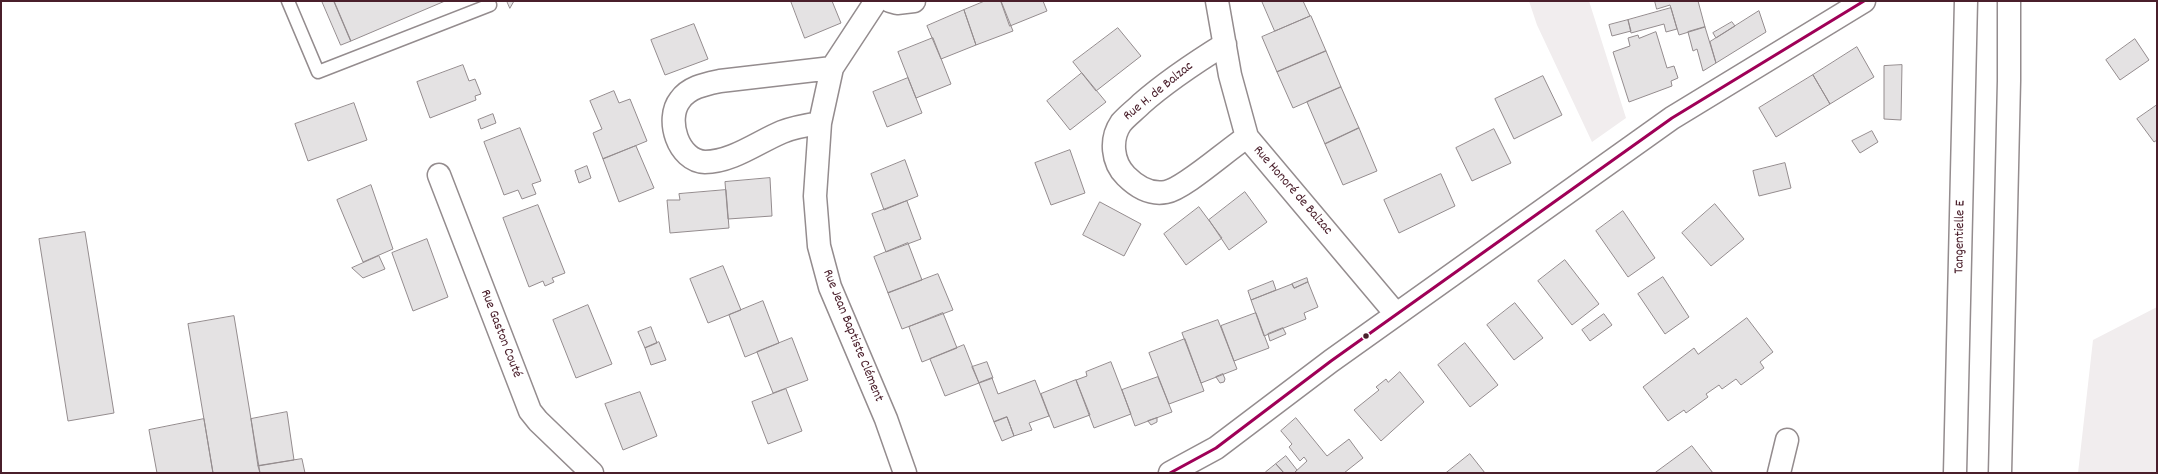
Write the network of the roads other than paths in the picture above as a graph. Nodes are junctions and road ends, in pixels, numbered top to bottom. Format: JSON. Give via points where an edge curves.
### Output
{"nodes":[{"id":1,"x":288,"y":1,"type":"edge"},
{"id":2,"x":488,"y":1,"type":"edge"},
{"id":3,"x":876,"y":1,"type":"edge"},
{"id":4,"x":890,"y":1,"type":"edge"},
{"id":5,"x":914,"y":1,"type":"edge"},
{"id":6,"x":1216,"y":1,"type":"edge"},
{"id":7,"x":1864,"y":1,"type":"edge"},
{"id":8,"x":1966,"y":1,"type":"edge"},
{"id":9,"x":2009,"y":1,"type":"edge"},
{"id":10,"x":1225,"y":44,"type":"junction"},
{"id":11,"x":832,"y":68,"type":"junction"},
{"id":12,"x":820,"y":123,"type":"junction"},
{"id":13,"x":1246,"y":138,"type":"junction"},
{"id":14,"x":439,"y":175,"type":"dead end"},
{"id":15,"x":1396,"y":314,"type":"junction"},
{"id":16,"x":1787,"y":440,"type":"dead end"},
{"id":17,"x":592,"y":473,"type":"edge"},
{"id":18,"x":905,"y":473,"type":"edge"},
{"id":19,"x":1170,"y":473,"type":"edge"},
{"id":20,"x":1779,"y":473,"type":"edge"},
{"id":21,"x":1955,"y":473,"type":"edge"},
{"id":22,"x":2000,"y":473,"type":"edge"}],
"edges":[{"from":1,"to":2,"type":"lane","via":[[318,72],[490,5]]},
{"from":3,"to":11,"type":"street","name":"Rue Jean Baptiste Clément"},
{"from":4,"to":5,"type":"street"},
{"from":6,"to":10,"type":"street","name":"Rue Honoré de Balzac"},
{"from":7,"to":15,"type":"street","via":[[1672,118]]},
{"from":8,"to":21,"type":"street","name":"Tangentielle E"},
{"from":9,"to":22,"type":"street"},
{"from":10,"to":13,"type":"street","name":"Rue Honoré de Balzac"},
{"from":10,"to":13,"type":"street","name":"Rue H. de Balzac","via":[[1191,65],[1121,123],[1113,142],[1116,161],[1124,175],[1138,187],[1153,193],[1167,192],[1182,185]]},
{"from":11,"to":12,"type":"street","name":"Rue Jean Baptiste Clément"},
{"from":11,"to":12,"type":"street","via":[[704,85],[691,90],[680,99],[674,110],[673,126],[679,143],[690,157],[703,162],[740,152],[783,131]]},
{"from":12,"to":18,"type":"street","name":"Rue Jean Baptiste Clément","via":[[815,196],[819,246],[830,287],[886,419]]},
{"from":13,"to":15,"type":"street","name":"Rue Honoré de Balzac"},
{"from":14,"to":17,"type":"street","name":"Rue Gaston Couté","via":[[530,411]]},
{"from":15,"to":19,"type":"street","via":[[1216,448]]},
{"from":16,"to":20,"type":"street"}]}
